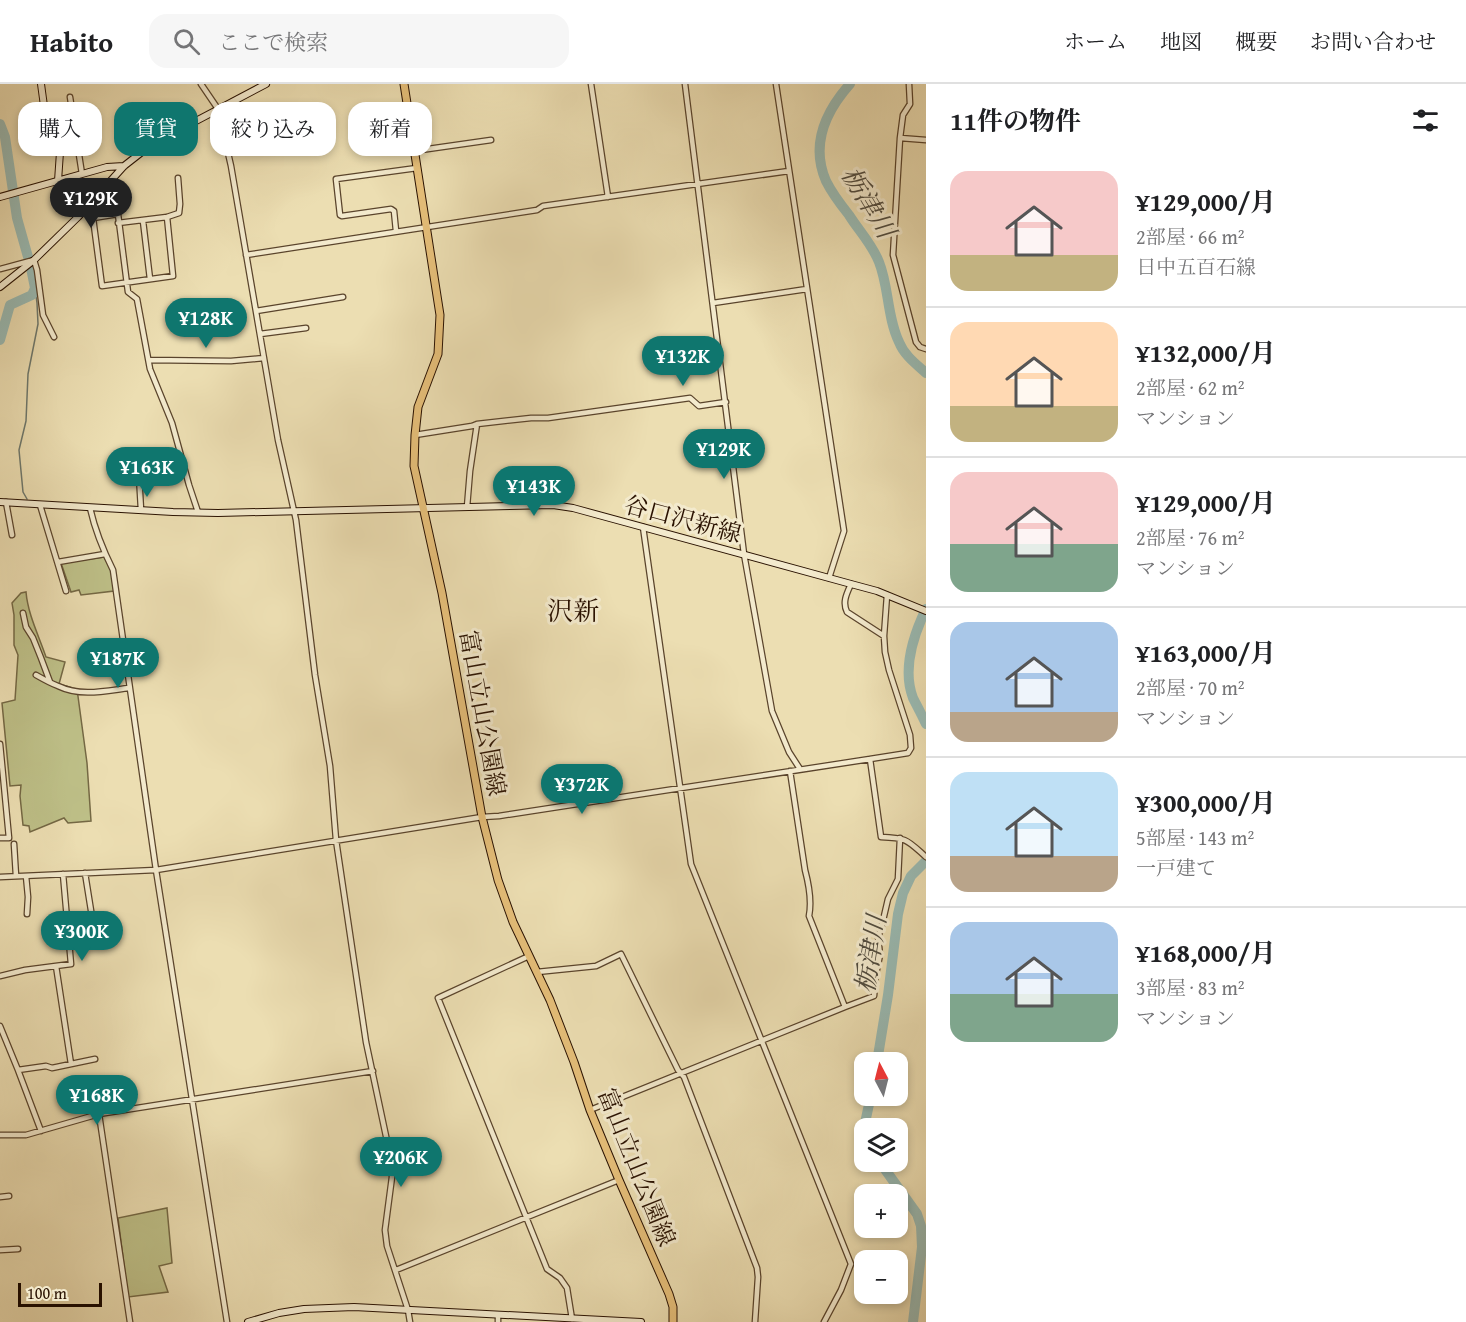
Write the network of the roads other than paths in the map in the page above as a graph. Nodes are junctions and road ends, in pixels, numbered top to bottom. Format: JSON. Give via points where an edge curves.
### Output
{"nodes":[{"id":1,"x":40,"y":84,"type":"edge"},
{"id":2,"x":201,"y":84,"type":"edge"},
{"id":3,"x":266,"y":84,"type":"edge"},
{"id":4,"x":404,"y":84,"type":"edge"},
{"id":5,"x":591,"y":84,"type":"edge"},
{"id":6,"x":685,"y":84,"type":"edge"},
{"id":7,"x":776,"y":84,"type":"edge"},
{"id":8,"x":909,"y":84,"type":"edge"},
{"id":9,"x":70,"y":97,"type":"dead end"},
{"id":10,"x":213,"y":102,"type":"edge"},
{"id":11,"x":231,"y":102,"type":"edge"},
{"id":12,"x":407,"y":102,"type":"edge"},
{"id":13,"x":210,"y":113,"type":"edge"},
{"id":14,"x":900,"y":138,"type":"junction"},
{"id":15,"x":491,"y":140,"type":"dead end"},
{"id":16,"x":926,"y":140,"type":"edge"},
{"id":17,"x":432,"y":148,"type":"edge"},
{"id":18,"x":229,"y":156,"type":"edge"},
{"id":19,"x":415,"y":156,"type":"edge"},
{"id":20,"x":124,"y":166,"type":"junction"},
{"id":21,"x":417,"y":168,"type":"junction"},
{"id":22,"x":789,"y":171,"type":"junction"},
{"id":23,"x":82,"y":174,"type":"junction"},
{"id":24,"x":178,"y":178,"type":"dead end"},
{"id":25,"x":112,"y":180,"type":"junction"},
{"id":26,"x":58,"y":181,"type":"junction"},
{"id":27,"x":698,"y":184,"type":"junction"},
{"id":28,"x":0,"y":197,"type":"edge"},
{"id":29,"x":608,"y":197,"type":"junction"},
{"id":30,"x":91,"y":203,"type":"junction"},
{"id":31,"x":118,"y":214,"type":"junction"},
{"id":32,"x":93,"y":218,"type":"junction"},
{"id":33,"x":167,"y":218,"type":"junction"},
{"id":34,"x":143,"y":221,"type":"junction"},
{"id":35,"x":118,"y":223,"type":"junction"},
{"id":36,"x":426,"y":227,"type":"junction"},
{"id":37,"x":396,"y":231,"type":"junction"},
{"id":38,"x":246,"y":255,"type":"junction"},
{"id":39,"x":34,"y":260,"type":"junction"},
{"id":40,"x":0,"y":270,"type":"edge"},
{"id":41,"x":150,"y":279,"type":"junction"},
{"id":42,"x":127,"y":282,"type":"junction"},
{"id":43,"x":0,"y":287,"type":"edge"},
{"id":44,"x":807,"y":289,"type":"junction"},
{"id":45,"x":343,"y":297,"type":"dead end"},
{"id":46,"x":713,"y":303,"type":"junction"},
{"id":47,"x":256,"y":311,"type":"junction"},
{"id":48,"x":306,"y":328,"type":"dead end"},
{"id":49,"x":260,"y":334,"type":"junction"},
{"id":50,"x":54,"y":337,"type":"dead end"},
{"id":51,"x":926,"y":349,"type":"edge"},
{"id":52,"x":264,"y":358,"type":"junction"},
{"id":53,"x":149,"y":360,"type":"junction"},
{"id":54,"x":726,"y":402,"type":"junction"},
{"id":55,"x":477,"y":424,"type":"junction"},
{"id":56,"x":415,"y":435,"type":"junction"},
{"id":57,"x":138,"y":458,"type":"dead end"},
{"id":58,"x":3,"y":502,"type":"edge"},
{"id":59,"x":40,"y":505,"type":"junction"},
{"id":60,"x":467,"y":507,"type":"junction"},
{"id":61,"x":90,"y":508,"type":"junction"},
{"id":62,"x":424,"y":508,"type":"junction"},
{"id":63,"x":141,"y":510,"type":"junction"},
{"id":64,"x":294,"y":511,"type":"junction"},
{"id":65,"x":198,"y":512,"type":"junction"},
{"id":66,"x":644,"y":527,"type":"junction"},
{"id":67,"x":12,"y":536,"type":"dead end"},
{"id":68,"x":105,"y":554,"type":"junction"},
{"id":69,"x":744,"y":554,"type":"junction"},
{"id":70,"x":57,"y":562,"type":"junction"},
{"id":71,"x":830,"y":578,"type":"junction"},
{"id":72,"x":851,"y":584,"type":"junction"},
{"id":73,"x":66,"y":591,"type":"dead end"},
{"id":74,"x":887,"y":595,"type":"junction"},
{"id":75,"x":926,"y":611,"type":"edge"},
{"id":76,"x":23,"y":614,"type":"dead end"},
{"id":77,"x":884,"y":636,"type":"junction"},
{"id":78,"x":36,"y":675,"type":"dead end"},
{"id":79,"x":50,"y":682,"type":"junction"},
{"id":80,"x":129,"y":687,"type":"junction"},
{"id":81,"x":0,"y":744,"type":"edge"},
{"id":82,"x":870,"y":759,"type":"junction"},
{"id":83,"x":800,"y":769,"type":"junction"},
{"id":84,"x":790,"y":771,"type":"junction"},
{"id":85,"x":2,"y":775,"type":"edge"},
{"id":86,"x":680,"y":788,"type":"junction"},
{"id":87,"x":482,"y":817,"type":"junction"},
{"id":88,"x":0,"y":838,"type":"edge"},
{"id":89,"x":900,"y":838,"type":"junction"},
{"id":90,"x":336,"y":840,"type":"junction"},
{"id":91,"x":14,"y":843,"type":"dead end"},
{"id":92,"x":925,"y":856,"type":"edge"},
{"id":93,"x":156,"y":870,"type":"junction"},
{"id":94,"x":85,"y":873,"type":"junction"},
{"id":95,"x":63,"y":874,"type":"junction"},
{"id":96,"x":16,"y":876,"type":"junction"},
{"id":97,"x":26,"y":876,"type":"junction"},
{"id":98,"x":0,"y":877,"type":"edge"},
{"id":99,"x":27,"y":914,"type":"dead end"},
{"id":100,"x":93,"y":923,"type":"dead end"},
{"id":101,"x":529,"y":956,"type":"junction"},
{"id":102,"x":56,"y":966,"type":"junction"},
{"id":103,"x":537,"y":972,"type":"junction"},
{"id":104,"x":0,"y":976,"type":"edge"},
{"id":105,"x":845,"y":1007,"type":"junction"},
{"id":106,"x":0,"y":1026,"type":"edge"},
{"id":107,"x":761,"y":1041,"type":"junction"},
{"id":108,"x":95,"y":1059,"type":"dead end"},
{"id":109,"x":71,"y":1064,"type":"junction"},
{"id":110,"x":18,"y":1070,"type":"junction"},
{"id":111,"x":373,"y":1071,"type":"junction"},
{"id":112,"x":681,"y":1074,"type":"junction"},
{"id":113,"x":192,"y":1099,"type":"junction"},
{"id":114,"x":591,"y":1110,"type":"junction"},
{"id":115,"x":99,"y":1114,"type":"junction"},
{"id":116,"x":40,"y":1131,"type":"junction"},
{"id":117,"x":0,"y":1136,"type":"edge"},
{"id":118,"x":619,"y":1180,"type":"junction"},
{"id":119,"x":9,"y":1196,"type":"dead end"},
{"id":120,"x":0,"y":1197,"type":"edge"},
{"id":121,"x":526,"y":1217,"type":"junction"},
{"id":122,"x":18,"y":1249,"type":"dead end"},
{"id":123,"x":0,"y":1250,"type":"edge"},
{"id":124,"x":396,"y":1270,"type":"junction"},
{"id":125,"x":408,"y":1310,"type":"junction"},
{"id":126,"x":498,"y":1318,"type":"edge"},
{"id":127,"x":572,"y":1318,"type":"junction"},
{"id":128,"x":130,"y":1322,"type":"edge"},
{"id":129,"x":227,"y":1322,"type":"edge"},
{"id":130,"x":248,"y":1322,"type":"edge"},
{"id":131,"x":410,"y":1322,"type":"edge"},
{"id":132,"x":641,"y":1322,"type":"edge"},
{"id":133,"x":673,"y":1322,"type":"edge"},
{"id":134,"x":755,"y":1322,"type":"edge"},
{"id":135,"x":824,"y":1322,"type":"edge"}],
"edges":[{"from":1,"to":26,"type":"street","via":[[60,152]]},
{"from":2,"to":10,"type":"street"},
{"from":3,"to":11,"type":"street"},
{"from":4,"to":12,"type":"main road","name":"富山立山公園線"},
{"from":5,"to":29,"type":"street"},
{"from":6,"to":27,"type":"street"},
{"from":7,"to":22,"type":"street"},
{"from":8,"to":14,"type":"street","via":[[910,104],[903,114]]},
{"from":9,"to":23,"type":"street"},
{"from":13,"to":20,"type":"street","via":[[160,140]]},
{"from":14,"to":16,"type":"street"},
{"from":14,"to":51,"type":"street","via":[[893,255],[916,342]]},
{"from":15,"to":17,"type":"street"},
{"from":18,"to":38,"type":"street"},
{"from":19,"to":21,"type":"main road","name":"富山立山公園線"},
{"from":20,"to":23,"type":"street"},
{"from":20,"to":25,"type":"street"},
{"from":21,"to":36,"type":"main road","name":"富山立山公園線"},
{"from":21,"to":37,"type":"street","via":[[336,179],[340,215],[391,209]]},
{"from":22,"to":27,"type":"street"},
{"from":22,"to":44,"type":"street"},
{"from":23,"to":26,"type":"street"},
{"from":24,"to":33,"type":"street","via":[[179,213]]},
{"from":25,"to":30,"type":"street"},
{"from":25,"to":31,"type":"street"},
{"from":26,"to":28,"type":"street"},
{"from":27,"to":29,"type":"street"},
{"from":27,"to":46,"type":"street"},
{"from":29,"to":36,"type":"street"},
{"from":30,"to":32,"type":"street"},
{"from":30,"to":39,"type":"street"},
{"from":31,"to":32,"type":"street"},
{"from":31,"to":35,"type":"street"},
{"from":32,"to":42,"type":"street","via":[[102,286]]},
{"from":33,"to":34,"type":"street"},
{"from":33,"to":41,"type":"street","via":[[173,276]]},
{"from":34,"to":35,"type":"street"},
{"from":34,"to":41,"type":"street"},
{"from":35,"to":42,"type":"street"},
{"from":36,"to":37,"type":"street"},
{"from":36,"to":56,"type":"main road","name":"富山立山公園線","via":[[440,315],[438,354],[418,407]]},
{"from":37,"to":38,"type":"street"},
{"from":38,"to":47,"type":"street"},
{"from":39,"to":40,"type":"street"},
{"from":39,"to":43,"type":"street"},
{"from":39,"to":50,"type":"street","via":[[44,315]]},
{"from":41,"to":42,"type":"street"},
{"from":42,"to":53,"type":"street","via":[[128,292],[137,299]]},
{"from":44,"to":46,"type":"street"},
{"from":44,"to":71,"type":"street","via":[[844,531]]},
{"from":45,"to":47,"type":"street"},
{"from":46,"to":54,"type":"street"},
{"from":47,"to":49,"type":"street"},
{"from":48,"to":49,"type":"street"},
{"from":49,"to":52,"type":"street"},
{"from":52,"to":53,"type":"street"},
{"from":52,"to":64,"type":"street"},
{"from":53,"to":65,"type":"street"},
{"from":54,"to":55,"type":"street","via":[[699,406],[690,398]]},
{"from":54,"to":69,"type":"street"},
{"from":55,"to":56,"type":"street"},
{"from":55,"to":60,"type":"street"},
{"from":56,"to":62,"type":"main road","name":"富山立山公園線","via":[[414,466]]},
{"from":57,"to":63,"type":"street"},
{"from":58,"to":59,"type":"street","name":"谷口沢新線"},
{"from":58,"to":67,"type":"street"},
{"from":59,"to":61,"type":"street","name":"谷口沢新線"},
{"from":59,"to":70,"type":"street"},
{"from":60,"to":62,"type":"street","name":"谷口沢新線"},
{"from":60,"to":66,"type":"street","name":"谷口沢新線","via":[[553,505]]},
{"from":61,"to":63,"type":"street","name":"谷口沢新線"},
{"from":61,"to":68,"type":"street"},
{"from":62,"to":64,"type":"street","name":"谷口沢新線"},
{"from":62,"to":87,"type":"main road","name":"富山立山公園線"},
{"from":63,"to":65,"type":"street","name":"谷口沢新線"},
{"from":64,"to":65,"type":"street","name":"谷口沢新線"},
{"from":64,"to":90,"type":"street","via":[[330,766]]},
{"from":66,"to":69,"type":"street","name":"谷口沢新線"},
{"from":66,"to":86,"type":"street"},
{"from":68,"to":70,"type":"street"},
{"from":68,"to":80,"type":"street","via":[[112,570]]},
{"from":69,"to":71,"type":"street","name":"谷口沢新線"},
{"from":69,"to":83,"type":"street","via":[[772,711]]},
{"from":70,"to":73,"type":"street"},
{"from":71,"to":72,"type":"street","name":"谷口沢新線"},
{"from":72,"to":74,"type":"street","name":"谷口沢新線"},
{"from":72,"to":77,"type":"street","via":[[845,599],[847,612]]},
{"from":74,"to":75,"type":"street","name":"谷口沢新線"},
{"from":74,"to":77,"type":"street"},
{"from":76,"to":79,"type":"street"},
{"from":77,"to":82,"type":"street","via":[[889,670],[911,748],[908,753]]},
{"from":78,"to":79,"type":"street"},
{"from":79,"to":80,"type":"street","via":[[88,693]]},
{"from":80,"to":93,"type":"street"},
{"from":81,"to":85,"type":"street"},
{"from":82,"to":83,"type":"street"},
{"from":82,"to":89,"type":"street","via":[[881,837]]},
{"from":83,"to":84,"type":"street"},
{"from":84,"to":86,"type":"street"},
{"from":84,"to":105,"type":"street","via":[[808,881],[809,916]]},
{"from":85,"to":88,"type":"street","via":[[9,838]]},
{"from":86,"to":87,"type":"street"},
{"from":86,"to":107,"type":"street","via":[[691,864]]},
{"from":87,"to":90,"type":"street"},
{"from":87,"to":101,"type":"main road","name":"富山立山公園線","via":[[498,880]]},
{"from":89,"to":92,"type":"street"},
{"from":89,"to":105,"type":"street","via":[[898,879],[878,937],[880,955],[873,996]]},
{"from":90,"to":93,"type":"street"},
{"from":90,"to":111,"type":"street"},
{"from":91,"to":96,"type":"street"},
{"from":93,"to":94,"type":"street"},
{"from":93,"to":113,"type":"street"},
{"from":94,"to":95,"type":"street"},
{"from":94,"to":100,"type":"street"},
{"from":95,"to":97,"type":"street"},
{"from":95,"to":102,"type":"street","via":[[71,964]]},
{"from":96,"to":97,"type":"street"},
{"from":96,"to":98,"type":"street"},
{"from":97,"to":99,"type":"street"},
{"from":101,"to":103,"type":"main road","name":"富山立山公園線"},
{"from":101,"to":121,"type":"street","via":[[438,998]]},
{"from":102,"to":104,"type":"street"},
{"from":102,"to":109,"type":"street"},
{"from":103,"to":112,"type":"street","via":[[596,966],[621,954]]},
{"from":103,"to":114,"type":"main road","name":"富山立山公園線"},
{"from":105,"to":107,"type":"street"},
{"from":106,"to":110,"type":"street"},
{"from":107,"to":112,"type":"street"},
{"from":107,"to":135,"type":"street","via":[[851,1264]]},
{"from":108,"to":109,"type":"street"},
{"from":109,"to":110,"type":"street"},
{"from":110,"to":116,"type":"street"},
{"from":111,"to":113,"type":"street"},
{"from":111,"to":124,"type":"street","via":[[390,1155],[392,1177],[385,1230]]},
{"from":112,"to":114,"type":"street"},
{"from":112,"to":134,"type":"street","via":[[757,1268]]},
{"from":113,"to":115,"type":"street"},
{"from":113,"to":129,"type":"street"},
{"from":114,"to":118,"type":"main road","name":"富山立山公園線"},
{"from":115,"to":116,"type":"street"},
{"from":115,"to":128,"type":"street"},
{"from":116,"to":117,"type":"street"},
{"from":118,"to":121,"type":"street"},
{"from":118,"to":133,"type":"main road","name":"富山立山公園線","via":[[669,1294]]},
{"from":119,"to":120,"type":"street"},
{"from":121,"to":124,"type":"street"},
{"from":121,"to":127,"type":"street","via":[[547,1269],[561,1278],[567,1288]]},
{"from":122,"to":123,"type":"street"},
{"from":124,"to":125,"type":"street"},
{"from":125,"to":126,"type":"street"},
{"from":125,"to":130,"type":"street","via":[[329,1307],[279,1313]]},
{"from":125,"to":131,"type":"street"},
{"from":126,"to":127,"type":"street"},
{"from":127,"to":132,"type":"street"}]}
